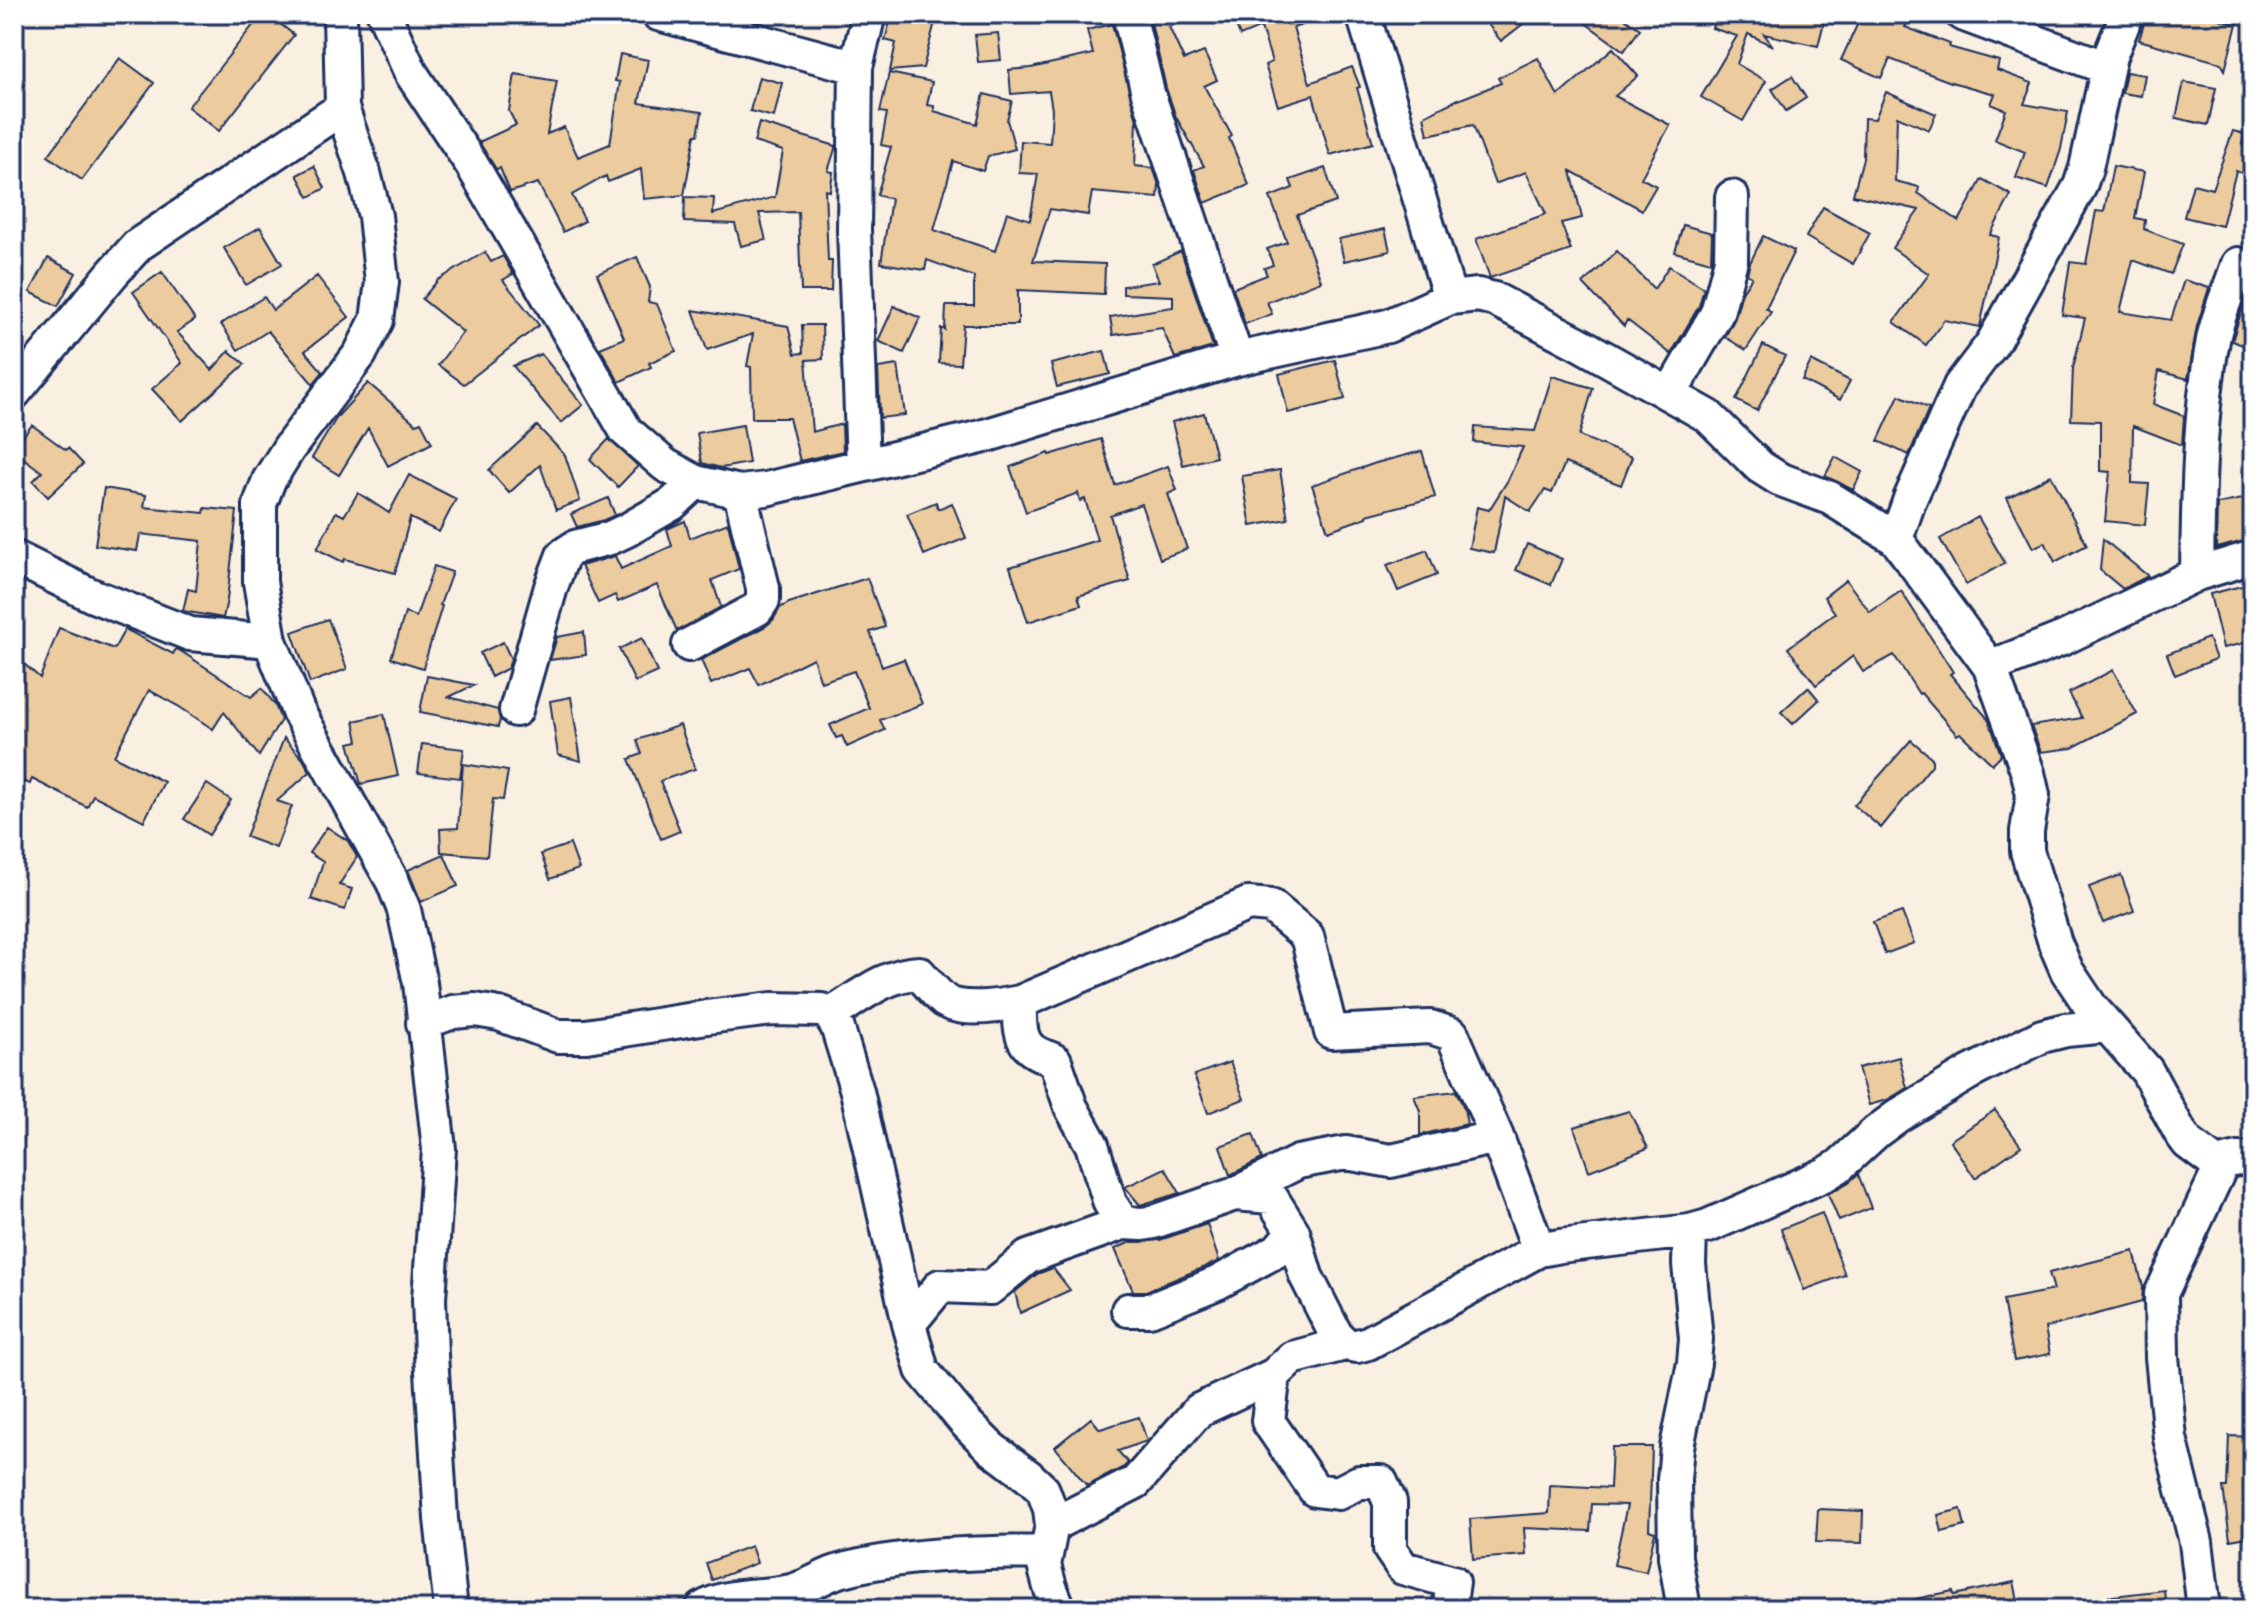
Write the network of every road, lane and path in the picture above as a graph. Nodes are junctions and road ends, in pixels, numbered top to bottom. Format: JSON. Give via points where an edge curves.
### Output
{"nodes":[{"id":1,"x":340,"y":14,"type":"edge"},
{"id":2,"x":384,"y":14,"type":"edge"},
{"id":3,"x":658,"y":14,"type":"edge"},
{"id":4,"x":869,"y":14,"type":"edge"},
{"id":5,"x":1129,"y":14,"type":"edge"},
{"id":6,"x":1363,"y":14,"type":"edge"},
{"id":7,"x":1962,"y":14,"type":"edge"},
{"id":8,"x":2127,"y":14,"type":"edge"},
{"id":9,"x":856,"y":67,"type":"junction"},
{"id":10,"x":2107,"y":68,"type":"junction"},
{"id":11,"x":342,"y":108,"type":"junction"},
{"id":12,"x":1732,"y":197,"type":"dead end"},
{"id":13,"x":2238,"y":264,"type":"dead end"},
{"id":14,"x":1450,"y":298,"type":"junction"},
{"id":15,"x":1237,"y":359,"type":"junction"},
{"id":16,"x":14,"y":393,"type":"edge"},
{"id":17,"x":1670,"y":394,"type":"junction"},
{"id":18,"x":863,"y":465,"type":"junction"},
{"id":19,"x":696,"y":482,"type":"junction"},
{"id":20,"x":740,"y":492,"type":"junction"},
{"id":21,"x":1896,"y":539,"type":"junction"},
{"id":22,"x":14,"y":557,"type":"edge"},
{"id":23,"x":2253,"y":557,"type":"edge"},
{"id":24,"x":2197,"y":574,"type":"junction"},
{"id":25,"x":270,"y":641,"type":"junction"},
{"id":26,"x":689,"y":645,"type":"dead end"},
{"id":27,"x":1990,"y":667,"type":"junction"},
{"id":28,"x":516,"y":710,"type":"dead end"},
{"id":29,"x":1020,"y":1002,"type":"junction"},
{"id":30,"x":830,"y":1015,"type":"junction"},
{"id":31,"x":423,"y":1023,"type":"junction"},
{"id":32,"x":2107,"y":1026,"type":"junction"},
{"id":33,"x":1497,"y":1137,"type":"junction"},
{"id":34,"x":2253,"y":1160,"type":"edge"},
{"id":35,"x":2216,"y":1164,"type":"junction"},
{"id":36,"x":1235,"y":1194,"type":"junction"},
{"id":37,"x":1123,"y":1223,"type":"junction"},
{"id":38,"x":1690,"y":1231,"type":"junction"},
{"id":39,"x":1293,"y":1232,"type":"junction"},
{"id":40,"x":1539,"y":1250,"type":"junction"},
{"id":41,"x":1128,"y":1310,"type":"dead end"},
{"id":42,"x":909,"y":1324,"type":"junction"},
{"id":43,"x":1345,"y":1344,"type":"junction"},
{"id":44,"x":1274,"y":1375,"type":"junction"},
{"id":45,"x":1049,"y":1538,"type":"junction"},
{"id":46,"x":451,"y":1609,"type":"edge"},
{"id":47,"x":702,"y":1609,"type":"edge"},
{"id":48,"x":1059,"y":1609,"type":"edge"},
{"id":49,"x":1449,"y":1609,"type":"edge"},
{"id":50,"x":1684,"y":1609,"type":"edge"},
{"id":51,"x":2204,"y":1609,"type":"edge"}],
"edges":[{"from":1,"to":11,"type":"street"},
{"from":2,"to":19,"type":"street","via":[[411,73],[472,165],[626,431],[665,465]]},
{"from":3,"to":9,"type":"street"},
{"from":4,"to":9,"type":"street"},
{"from":5,"to":15,"type":"street","via":[[1148,93]]},
{"from":6,"to":14,"type":"street"},
{"from":7,"to":10,"type":"street"},
{"from":8,"to":10,"type":"street"},
{"from":9,"to":18,"type":"street","via":[[854,229]]},
{"from":10,"to":21,"type":"street","via":[[2080,186],[1992,344],[1960,386]]},
{"from":11,"to":16,"type":"street","via":[[138,245]]},
{"from":11,"to":25,"type":"street","via":[[375,216],[382,282],[377,320],[360,354],[289,448],[260,504],[260,582]]},
{"from":12,"to":17,"type":"street","via":[[1731,260],[1717,313]]},
{"from":13,"to":24,"type":"street","via":[[2214,337],[2204,407]]},
{"from":14,"to":15,"type":"street","via":[[1388,326]]},
{"from":14,"to":17,"type":"street","via":[[1494,299]]},
{"from":15,"to":18,"type":"street","via":[[981,437]]},
{"from":17,"to":21,"type":"street","via":[[1708,416],[1760,467],[1830,498]]},
{"from":18,"to":20,"type":"street"},
{"from":19,"to":20,"type":"street"},
{"from":19,"to":28,"type":"street","via":[[672,504],[627,530],[563,555]]},
{"from":20,"to":26,"type":"street","via":[[763,600],[757,609]]},
{"from":21,"to":27,"type":"street"},
{"from":22,"to":25,"type":"street","via":[[190,634]]},
{"from":23,"to":24,"type":"street"},
{"from":24,"to":27,"type":"street"},
{"from":25,"to":31,"type":"street","via":[[298,711],[393,882],[420,983]]},
{"from":27,"to":32,"type":"street","via":[[2028,773],[2033,795],[2027,851],[2055,943],[2072,980]]},
{"from":29,"to":30,"type":"street","via":[[954,1005],[919,973],[903,974]]},
{"from":29,"to":33,"type":"street","via":[[1248,904],[1271,906],[1307,936],[1331,1032],[1430,1027],[1452,1034]]},
{"from":29,"to":37,"type":"street","via":[[1024,1038],[1030,1048],[1055,1061],[1092,1145],[1110,1203]]},
{"from":30,"to":31,"type":"street","via":[[822,1010],[772,1009],[586,1036],[558,1036],[475,1010]]},
{"from":30,"to":42,"type":"street","via":[[857,1091]]},
{"from":31,"to":46,"type":"street","via":[[439,1149],[430,1341]]},
{"from":32,"to":35,"type":"street","via":[[2147,1071],[2188,1143]]},
{"from":32,"to":38,"type":"street","via":[[2042,1036],[1899,1115],[1826,1174]]},
{"from":33,"to":36,"type":"street","via":[[1391,1161],[1346,1153],[1298,1162]]},
{"from":33,"to":40,"type":"street"},
{"from":34,"to":35,"type":"street"},
{"from":35,"to":51,"type":"street","via":[[2218,1173],[2161,1294],[2170,1438],[2196,1542]]},
{"from":36,"to":37,"type":"street","via":[[1154,1222]]},
{"from":36,"to":39,"type":"street","via":[[1271,1197]]},
{"from":37,"to":42,"type":"street","via":[[1028,1257],[990,1288],[940,1286]]},
{"from":38,"to":40,"type":"street"},
{"from":38,"to":50,"type":"street","via":[[1696,1339],[1674,1479],[1675,1557]]},
{"from":39,"to":41,"type":"street","via":[[1278,1250],[1217,1283],[1150,1310]]},
{"from":39,"to":43,"type":"street","via":[[1306,1276]]},
{"from":40,"to":43,"type":"street","via":[[1368,1343]]},
{"from":42,"to":45,"type":"street","via":[[922,1370],[991,1448],[1043,1490],[1050,1509]]},
{"from":43,"to":44,"type":"street","via":[[1292,1358]]},
{"from":44,"to":45,"type":"street","via":[[1199,1410],[1136,1482]]},
{"from":44,"to":49,"type":"street","via":[[1268,1421],[1315,1490],[1338,1493],[1359,1482],[1381,1482],[1390,1502],[1390,1549],[1403,1568],[1453,1582]]},
{"from":45,"to":47,"type":"street","via":[[870,1564],[793,1591],[715,1601]]},
{"from":45,"to":48,"type":"street","via":[[1044,1565]]}]}
